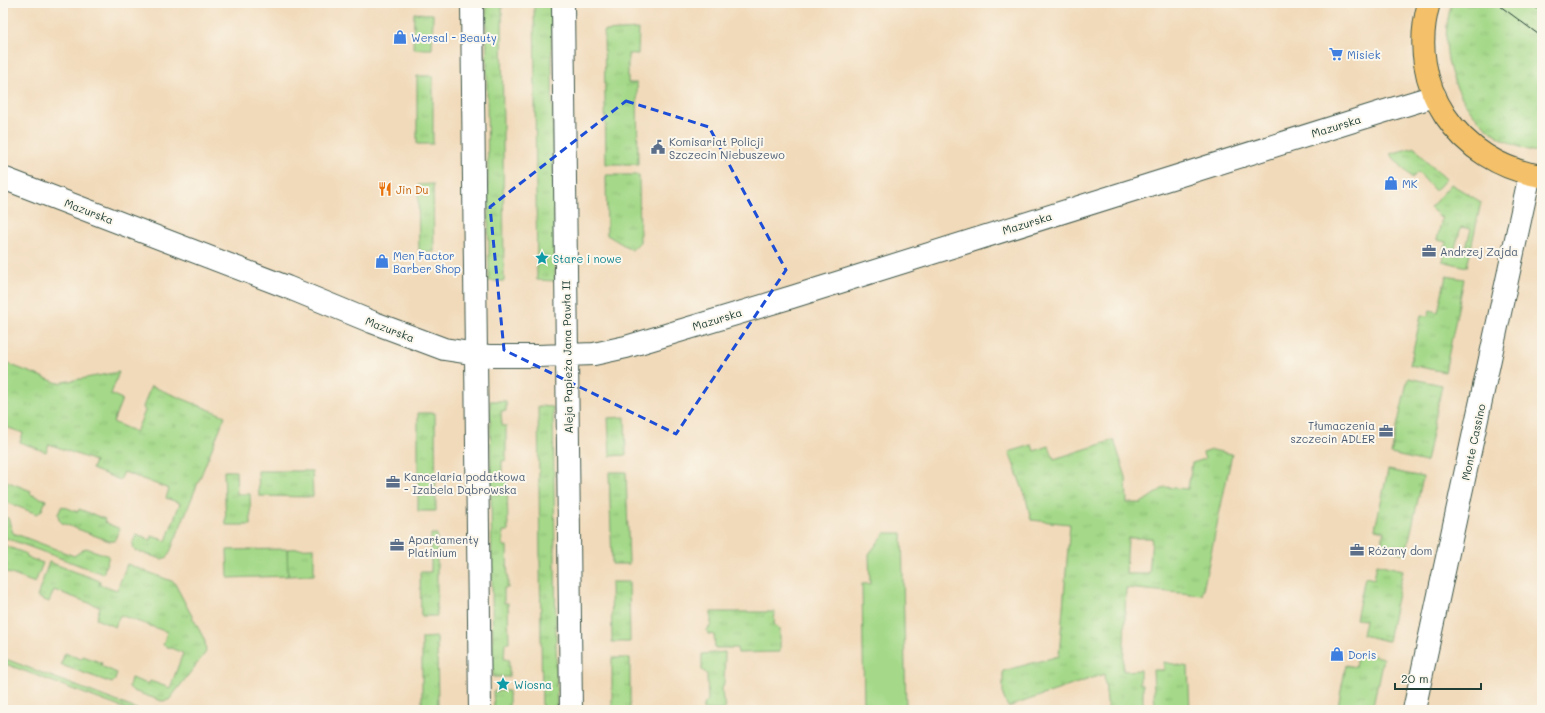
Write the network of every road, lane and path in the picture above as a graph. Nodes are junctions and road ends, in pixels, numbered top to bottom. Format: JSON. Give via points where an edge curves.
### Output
{"nodes":[{"id":1,"x":472,"y":3,"type":"edge"},
{"id":2,"x":562,"y":3,"type":"edge"},
{"id":3,"x":1425,"y":8,"type":"edge"},
{"id":4,"x":1435,"y":96,"type":"junction"},
{"id":5,"x":1536,"y":175,"type":"edge"},
{"id":6,"x":3,"y":178,"type":"edge"},
{"id":7,"x":476,"y":355,"type":"junction"},
{"id":8,"x":567,"y":355,"type":"junction"},
{"id":9,"x":480,"y":710,"type":"edge"},
{"id":10,"x":571,"y":710,"type":"edge"},
{"id":11,"x":1414,"y":710,"type":"edge"}],
"edges":[{"from":1,"to":7,"type":"street"},
{"from":2,"to":8,"type":"street","name":"Aleja Papieża Jana Pawła II"},
{"from":3,"to":4,"type":"main road","via":[[1424,55]]},
{"from":4,"to":5,"type":"main road","via":[[1447,118],[1466,141],[1494,161]]},
{"from":4,"to":8,"type":"street","name":"Mazurska","via":[[626,347],[594,354]]},
{"from":5,"to":11,"type":"street","name":"Monte Cassino"},
{"from":6,"to":7,"type":"street","name":"Mazurska","via":[[428,344]]},
{"from":7,"to":8,"type":"street","name":"Mazurska"},
{"from":7,"to":9,"type":"street"},
{"from":8,"to":10,"type":"street","name":"Aleja Papieża Jana Pawła II"}]}
